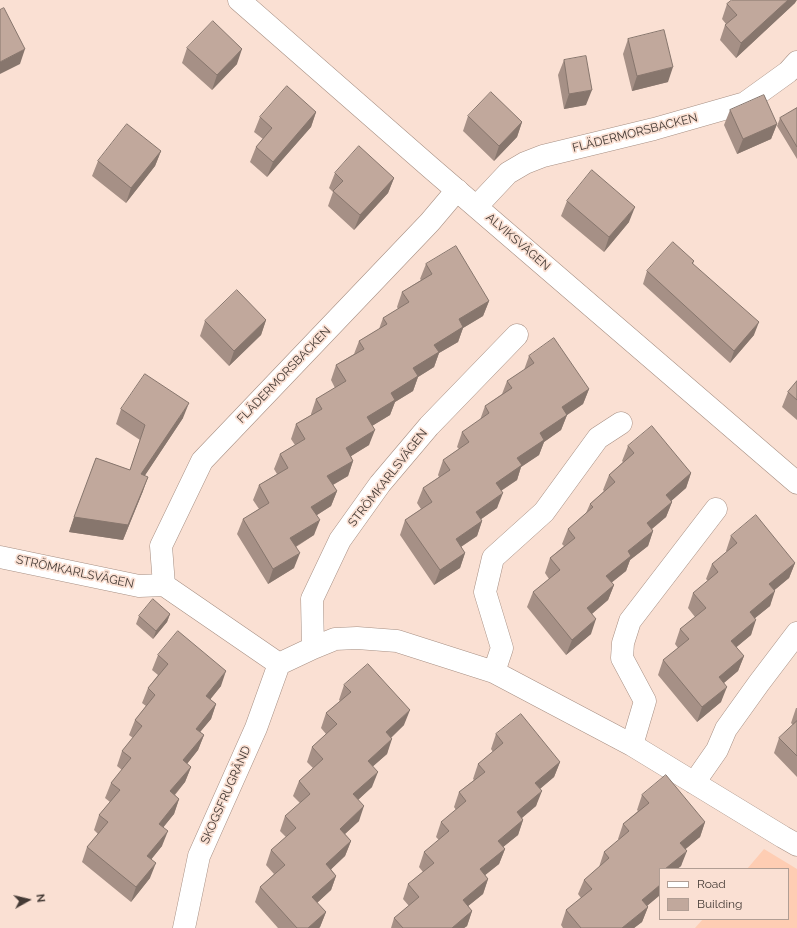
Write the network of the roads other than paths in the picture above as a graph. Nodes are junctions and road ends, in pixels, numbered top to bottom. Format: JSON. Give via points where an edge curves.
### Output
{"nodes":[{"id":1,"x":239,"y":0,"type":"edge"},
{"id":2,"x":797,"y":62,"type":"edge"},
{"id":3,"x":457,"y":190,"type":"junction"},
{"id":4,"x":477,"y":206,"type":"junction"},
{"id":5,"x":517,"y":335,"type":"dead end"},
{"id":6,"x":620,"y":423,"type":"dead end"},
{"id":7,"x":797,"y":484,"type":"edge"},
{"id":8,"x":716,"y":509,"type":"dead end"},
{"id":9,"x":0,"y":557,"type":"edge"},
{"id":10,"x":164,"y":585,"type":"junction"},
{"id":11,"x":797,"y":633,"type":"edge"},
{"id":12,"x":313,"y":648,"type":"junction"},
{"id":13,"x":279,"y":664,"type":"junction"},
{"id":14,"x":494,"y":672,"type":"junction"},
{"id":15,"x":632,"y":745,"type":"junction"},
{"id":16,"x":694,"y":783,"type":"junction"},
{"id":17,"x":797,"y":845,"type":"edge"},
{"id":18,"x":184,"y":928,"type":"edge"}],
"edges":[{"from":1,"to":3,"type":"street","name":"ALVIKSVÄGEN"},
{"from":2,"to":4,"type":"street","name":"FLÄDERMORSBACKEN","via":[[788,72],[745,103],[654,129],[543,156],[525,163],[508,173]]},
{"from":3,"to":4,"type":"street","name":"ALVIKSVÄGEN"},
{"from":3,"to":10,"type":"street","name":"FLÄDERMORSBACKEN","via":[[430,222],[202,461],[161,546]]},
{"from":4,"to":7,"type":"street","name":"ALVIKSVÄGEN"},
{"from":5,"to":12,"type":"street","name":"STRÖMKARLSVÄGEN","via":[[429,426],[380,484],[340,540],[312,599]]},
{"from":6,"to":14,"type":"street","via":[[598,438],[544,512],[493,558],[485,592],[502,648]]},
{"from":8,"to":15,"type":"street","via":[[630,621],[623,643],[622,658],[645,701]]},
{"from":9,"to":10,"type":"street","name":"STRÖMKARLSVÄGEN","via":[[139,586]]},
{"from":10,"to":13,"type":"street"},
{"from":11,"to":16,"type":"street","via":[[726,729],[717,750]]},
{"from":12,"to":13,"type":"street"},
{"from":12,"to":14,"type":"street","via":[[335,639],[397,640]]},
{"from":13,"to":18,"type":"street","name":"SKOGSFRUGRÄND","via":[[256,728],[199,856]]},
{"from":14,"to":15,"type":"street"},
{"from":15,"to":16,"type":"street"},
{"from":16,"to":17,"type":"street"}]}
